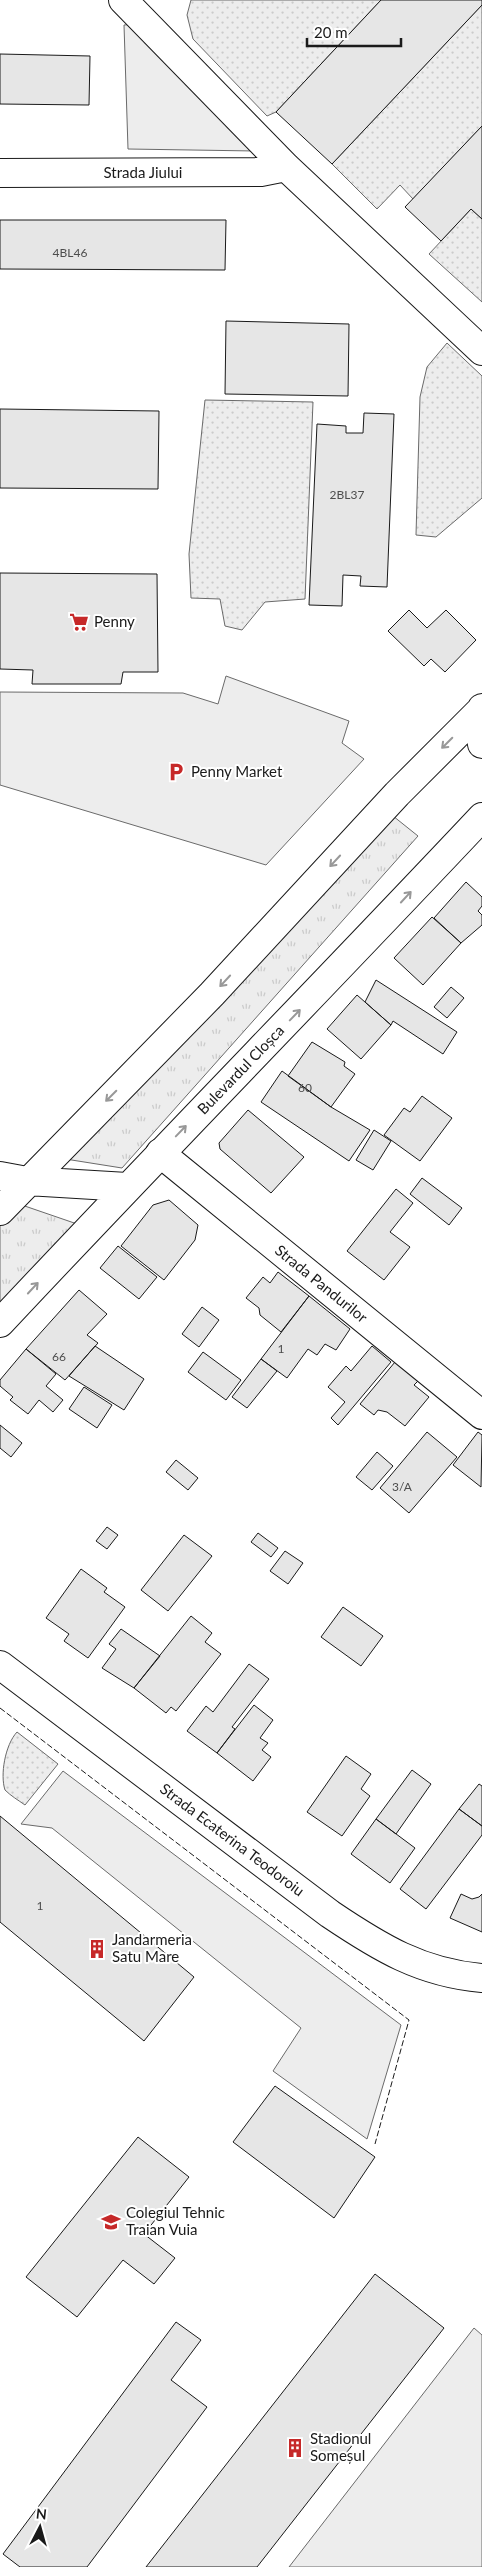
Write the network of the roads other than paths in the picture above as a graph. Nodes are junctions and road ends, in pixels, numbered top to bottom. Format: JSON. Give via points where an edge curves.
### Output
{"nodes":[{"id":1,"x":123,"y":0,"type":"edge"},
{"id":2,"x":286,"y":167,"type":"junction"},
{"id":3,"x":0,"y":173,"type":"edge"},
{"id":4,"x":482,"y":351,"type":"edge"},
{"id":5,"x":482,"y":709,"type":"edge"},
{"id":6,"x":482,"y":744,"type":"edge"},
{"id":7,"x":482,"y":817,"type":"edge"},
{"id":8,"x":160,"y":1153,"type":"junction"},
{"id":9,"x":0,"y":1176,"type":"edge"},
{"id":10,"x":27,"y":1181,"type":"junction"},
{"id":11,"x":127,"y":1187,"type":"junction"},
{"id":12,"x":0,"y":1211,"type":"edge"},
{"id":13,"x":0,"y":1323,"type":"edge"},
{"id":14,"x":482,"y":1415,"type":"edge"},
{"id":15,"x":0,"y":1665,"type":"edge"},
{"id":16,"x":482,"y":1978,"type":"edge"}],
"edges":[{"from":1,"to":2,"type":"street"},
{"from":2,"to":3,"type":"street","name":"Strada Jiului","via":[[261,172]]},
{"from":2,"to":4,"type":"street"},
{"from":5,"to":6,"type":"street","via":[[478,725]]},
{"from":5,"to":10,"type":"street","one_way":true,"via":[[396,794],[212,994]]},
{"from":8,"to":7,"type":"street","name":"Bulevardul Cloșca","one_way":true,"via":[[296,1015]]},
{"from":8,"to":11,"type":"street","name":"Bulevardul Cloșca"},
{"from":8,"to":14,"type":"street","name":"Strada Pandurilor"},
{"from":9,"to":10,"type":"street"},
{"from":10,"to":11,"type":"street"},
{"from":10,"to":12,"type":"street"},
{"from":13,"to":11,"type":"street","name":"Bulevardul Cloșca","one_way":true},
{"from":15,"to":16,"type":"street","name":"Strada Ecaterina Teodoroiu","via":[[369,1940],[426,1967],[457,1976]]}]}
